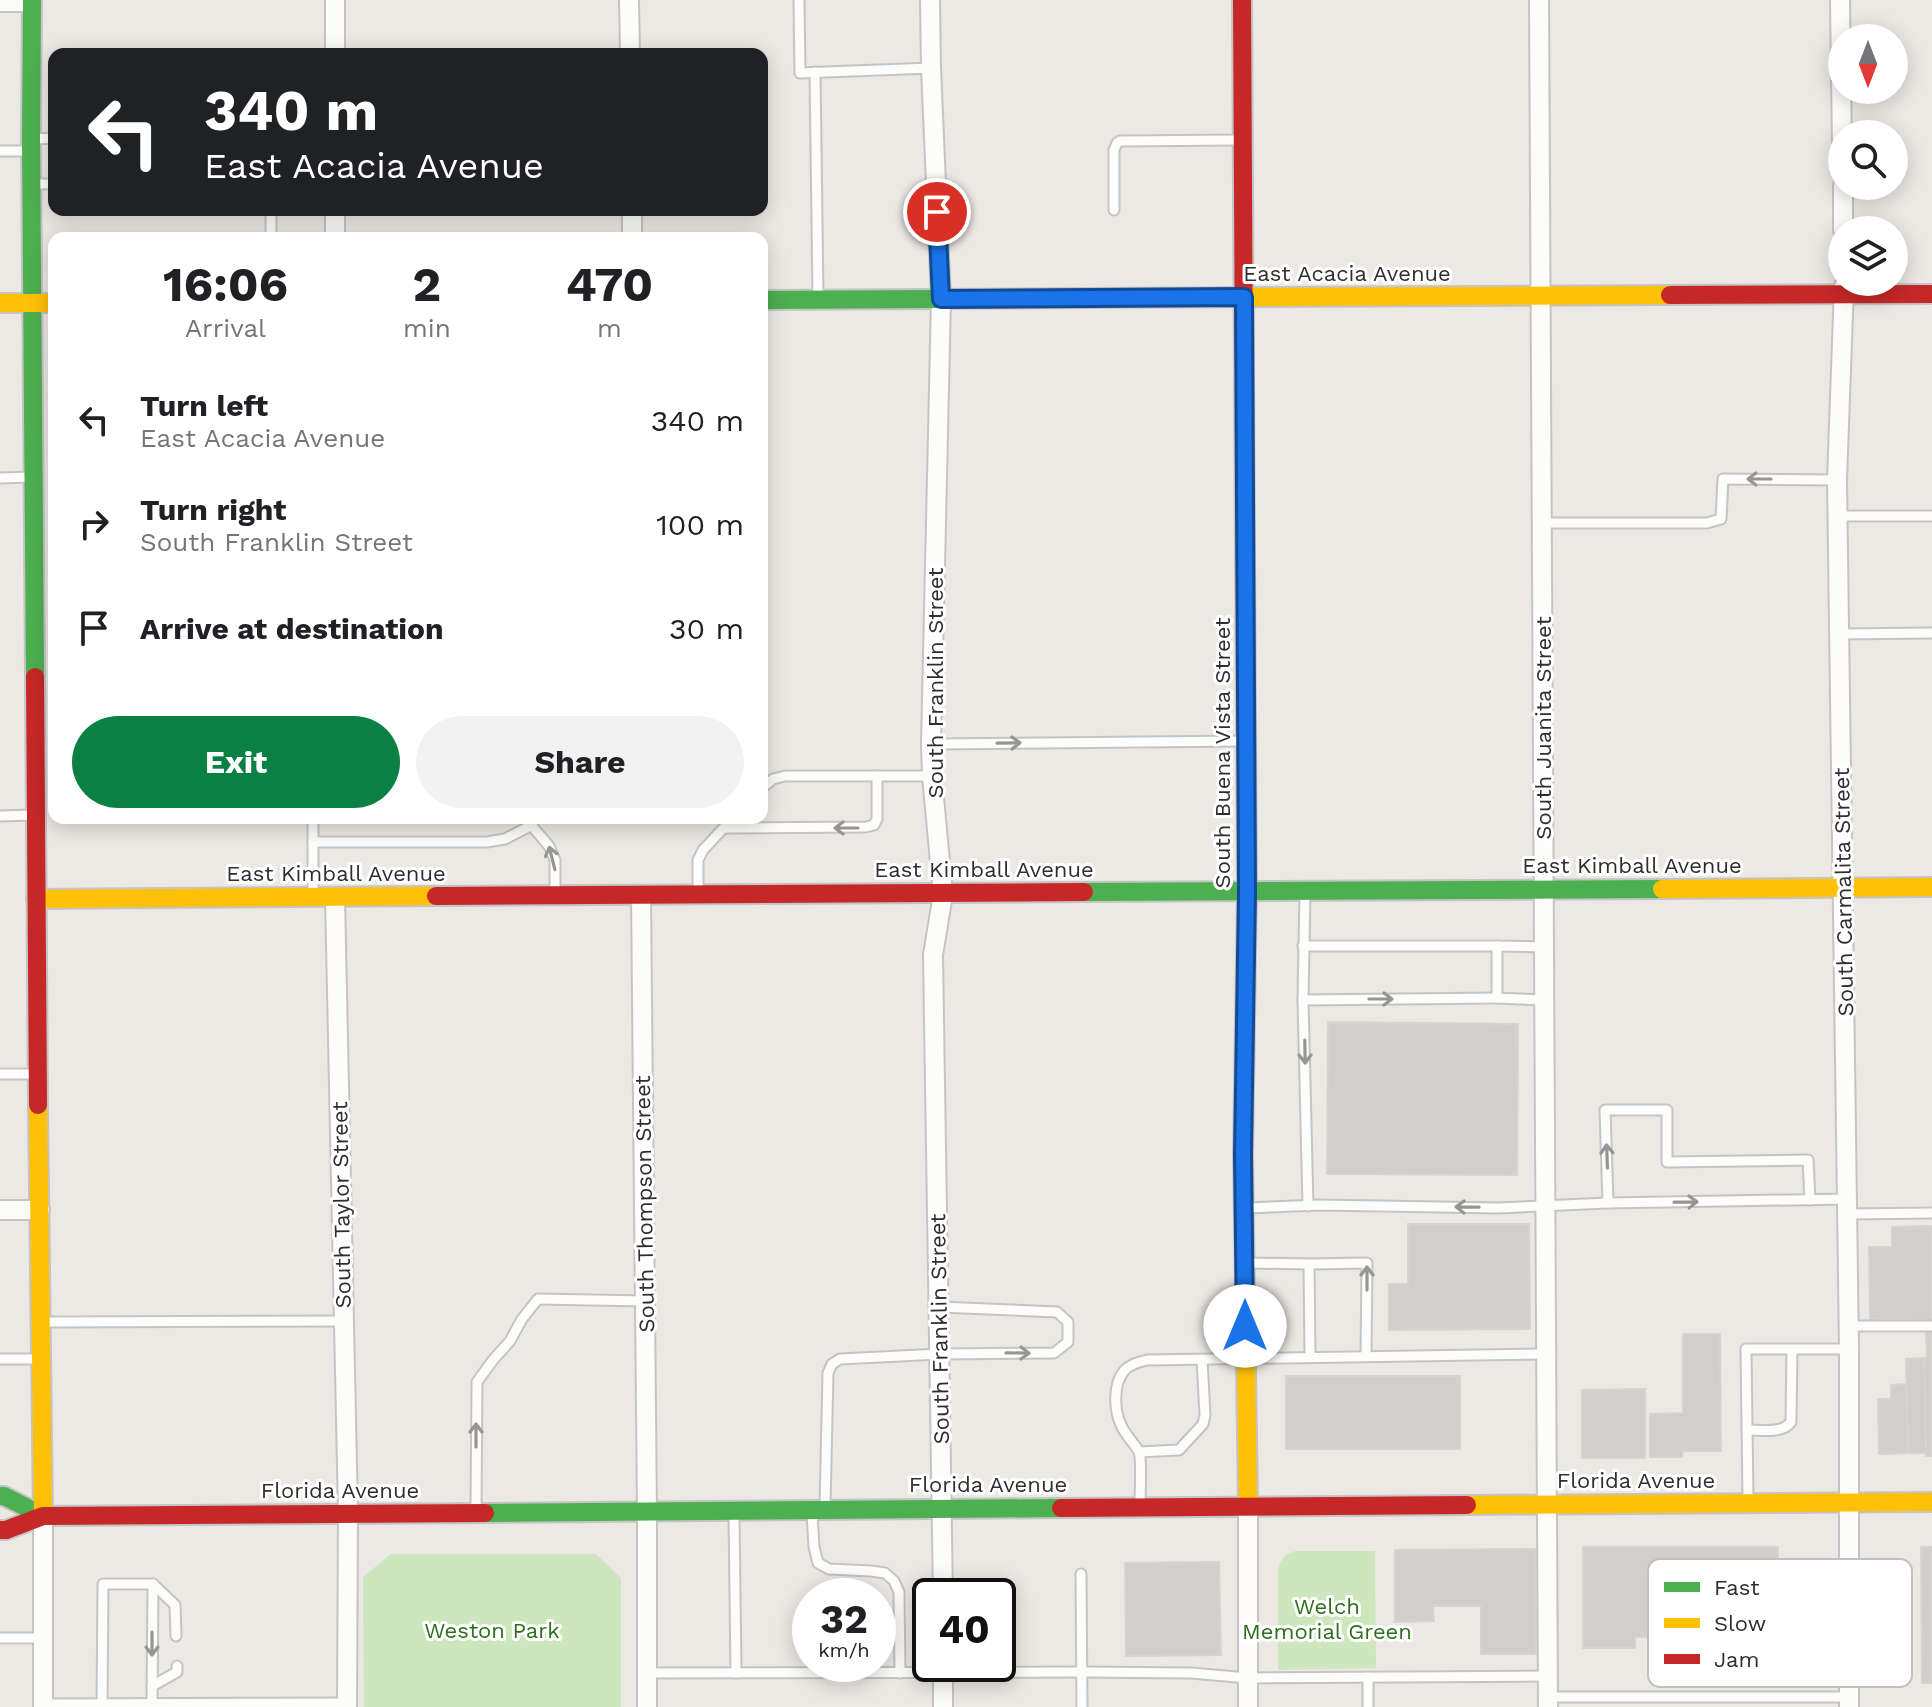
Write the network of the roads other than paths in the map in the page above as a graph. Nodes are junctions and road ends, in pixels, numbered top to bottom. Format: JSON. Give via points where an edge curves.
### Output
{"nodes":[{"id":1,"x":335,"y":0,"type":"edge"},
{"id":2,"x":629,"y":0,"type":"edge"},
{"id":3,"x":799,"y":0,"type":"edge"},
{"id":4,"x":930,"y":0,"type":"edge"},
{"id":5,"x":1242,"y":0,"type":"edge"},
{"id":6,"x":1539,"y":0,"type":"edge"},
{"id":7,"x":1840,"y":0,"type":"edge"},
{"id":8,"x":32,"y":1,"type":"edge"},
{"id":9,"x":0,"y":2,"type":"edge"},
{"id":10,"x":335,"y":48,"type":"edge"},
{"id":11,"x":630,"y":48,"type":"edge"},
{"id":12,"x":931,"y":68,"type":"junction"},
{"id":13,"x":815,"y":72,"type":"junction"},
{"id":14,"x":1842,"y":120,"type":"edge"},
{"id":15,"x":48,"y":140,"type":"edge"},
{"id":16,"x":1242,"y":140,"type":"junction"},
{"id":17,"x":31,"y":145,"type":"junction"},
{"id":18,"x":0,"y":151,"type":"edge"},
{"id":19,"x":48,"y":184,"type":"edge"},
{"id":20,"x":31,"y":185,"type":"junction"},
{"id":21,"x":1114,"y":210,"type":"dead end"},
{"id":22,"x":1828,"y":288,"type":"edge"},
{"id":23,"x":1908,"y":292,"type":"edge"},
{"id":24,"x":1932,"y":294,"type":"edge"},
{"id":25,"x":1541,"y":295,"type":"junction"},
{"id":26,"x":1844,"y":296,"type":"edge"},
{"id":27,"x":1244,"y":297,"type":"junction"},
{"id":28,"x":818,"y":299,"type":"junction"},
{"id":29,"x":941,"y":299,"type":"junction"},
{"id":30,"x":768,"y":300,"type":"edge"},
{"id":31,"x":0,"y":303,"type":"edge"},
{"id":32,"x":33,"y":303,"type":"junction"},
{"id":33,"x":48,"y":303,"type":"edge"},
{"id":34,"x":35,"y":477,"type":"junction"},
{"id":35,"x":0,"y":478,"type":"edge"},
{"id":36,"x":1837,"y":480,"type":"junction"},
{"id":37,"x":1838,"y":516,"type":"junction"},
{"id":38,"x":1932,"y":516,"type":"edge"},
{"id":39,"x":1542,"y":523,"type":"junction"},
{"id":40,"x":1932,"y":633,"type":"edge"},
{"id":41,"x":1839,"y":634,"type":"junction"},
{"id":42,"x":1246,"y":741,"type":"junction"},
{"id":43,"x":931,"y":744,"type":"junction"},
{"id":44,"x":877,"y":776,"type":"junction"},
{"id":45,"x":932,"y":776,"type":"junction"},
{"id":46,"x":768,"y":783,"type":"edge"},
{"id":47,"x":36,"y":815,"type":"junction"},
{"id":48,"x":0,"y":816,"type":"edge"},
{"id":49,"x":313,"y":824,"type":"edge"},
{"id":50,"x":525,"y":824,"type":"edge"},
{"id":51,"x":530,"y":824,"type":"edge"},
{"id":52,"x":728,"y":824,"type":"edge"},
{"id":53,"x":724,"y":828,"type":"junction"},
{"id":54,"x":313,"y":842,"type":"junction"},
{"id":55,"x":1932,"y":887,"type":"edge"},
{"id":56,"x":1843,"y":888,"type":"junction"},
{"id":57,"x":1544,"y":890,"type":"junction"},
{"id":58,"x":1305,"y":891,"type":"junction"},
{"id":59,"x":1247,"y":892,"type":"junction"},
{"id":60,"x":943,"y":894,"type":"junction"},
{"id":61,"x":698,"y":895,"type":"junction"},
{"id":62,"x":555,"y":896,"type":"junction"},
{"id":63,"x":641,"y":896,"type":"junction"},
{"id":64,"x":335,"y":897,"type":"junction"},
{"id":65,"x":313,"y":898,"type":"junction"},
{"id":66,"x":36,"y":899,"type":"junction"},
{"id":67,"x":1303,"y":946,"type":"junction"},
{"id":68,"x":1497,"y":946,"type":"junction"},
{"id":69,"x":1544,"y":947,"type":"junction"},
{"id":70,"x":1497,"y":998,"type":"junction"},
{"id":71,"x":1303,"y":1000,"type":"junction"},
{"id":72,"x":1544,"y":1000,"type":"junction"},
{"id":73,"x":0,"y":1074,"type":"edge"},
{"id":74,"x":38,"y":1074,"type":"junction"},
{"id":75,"x":1810,"y":1200,"type":"junction"},
{"id":76,"x":1608,"y":1203,"type":"junction"},
{"id":77,"x":1308,"y":1206,"type":"junction"},
{"id":78,"x":1545,"y":1207,"type":"junction"},
{"id":79,"x":1847,"y":1207,"type":"junction"},
{"id":80,"x":1244,"y":1208,"type":"junction"},
{"id":81,"x":0,"y":1210,"type":"edge"},
{"id":82,"x":40,"y":1210,"type":"junction"},
{"id":83,"x":1932,"y":1213,"type":"edge"},
{"id":84,"x":1244,"y":1263,"type":"junction"},
{"id":85,"x":1309,"y":1264,"type":"junction"},
{"id":86,"x":645,"y":1301,"type":"junction"},
{"id":87,"x":939,"y":1307,"type":"junction"},
{"id":88,"x":344,"y":1321,"type":"junction"},
{"id":89,"x":42,"y":1322,"type":"junction"},
{"id":90,"x":1849,"y":1326,"type":"junction"},
{"id":91,"x":1932,"y":1326,"type":"edge"},
{"id":92,"x":1792,"y":1349,"type":"junction"},
{"id":93,"x":1849,"y":1349,"type":"junction"},
{"id":94,"x":940,"y":1354,"type":"junction"},
{"id":95,"x":1546,"y":1354,"type":"junction"},
{"id":96,"x":1366,"y":1356,"type":"junction"},
{"id":97,"x":1310,"y":1357,"type":"junction"},
{"id":98,"x":1245,"y":1358,"type":"junction"},
{"id":99,"x":0,"y":1359,"type":"edge"},
{"id":100,"x":42,"y":1359,"type":"junction"},
{"id":101,"x":1202,"y":1360,"type":"junction"},
{"id":102,"x":1747,"y":1430,"type":"junction"},
{"id":103,"x":1139,"y":1452,"type":"junction"},
{"id":104,"x":0,"y":1496,"type":"edge"},
{"id":105,"x":1848,"y":1502,"type":"junction"},
{"id":106,"x":1932,"y":1502,"type":"edge"},
{"id":107,"x":1748,"y":1503,"type":"junction"},
{"id":108,"x":1547,"y":1504,"type":"junction"},
{"id":109,"x":1248,"y":1506,"type":"junction"},
{"id":110,"x":1140,"y":1507,"type":"junction"},
{"id":111,"x":943,"y":1509,"type":"junction"},
{"id":112,"x":734,"y":1510,"type":"junction"},
{"id":113,"x":818,"y":1510,"type":"junction"},
{"id":114,"x":647,"y":1511,"type":"junction"},
{"id":115,"x":348,"y":1513,"type":"junction"},
{"id":116,"x":476,"y":1513,"type":"junction"},
{"id":117,"x":43,"y":1516,"type":"junction"},
{"id":118,"x":0,"y":1530,"type":"edge"},
{"id":119,"x":1848,"y":1559,"type":"edge"},
{"id":120,"x":1081,"y":1574,"type":"dead end"},
{"id":121,"x":943,"y":1578,"type":"edge"},
{"id":122,"x":153,"y":1584,"type":"junction"},
{"id":123,"x":176,"y":1636,"type":"dead end"},
{"id":124,"x":0,"y":1638,"type":"edge"},
{"id":125,"x":43,"y":1638,"type":"junction"},
{"id":126,"x":177,"y":1666,"type":"dead end"},
{"id":127,"x":1016,"y":1671,"type":"edge"},
{"id":128,"x":912,"y":1672,"type":"edge"},
{"id":129,"x":1082,"y":1672,"type":"junction"},
{"id":130,"x":647,"y":1673,"type":"junction"},
{"id":131,"x":736,"y":1673,"type":"junction"},
{"id":132,"x":900,"y":1673,"type":"junction"},
{"id":133,"x":1547,"y":1676,"type":"junction"},
{"id":134,"x":1368,"y":1677,"type":"junction"},
{"id":135,"x":1248,"y":1678,"type":"junction"},
{"id":136,"x":943,"y":1682,"type":"edge"},
{"id":137,"x":152,"y":1686,"type":"junction"},
{"id":138,"x":1548,"y":1702,"type":"edge"},
{"id":139,"x":1849,"y":1702,"type":"edge"},
{"id":140,"x":43,"y":1705,"type":"edge"},
{"id":141,"x":102,"y":1705,"type":"edge"},
{"id":142,"x":159,"y":1705,"type":"edge"},
{"id":143,"x":225,"y":1705,"type":"edge"},
{"id":144,"x":281,"y":1705,"type":"edge"},
{"id":145,"x":347,"y":1705,"type":"edge"},
{"id":146,"x":647,"y":1707,"type":"edge"},
{"id":147,"x":943,"y":1707,"type":"edge"},
{"id":148,"x":1082,"y":1707,"type":"edge"},
{"id":149,"x":1248,"y":1707,"type":"edge"},
{"id":150,"x":1368,"y":1707,"type":"edge"}],
"edges":[{"from":1,"to":10,"type":"street"},
{"from":2,"to":11,"type":"street"},
{"from":3,"to":13,"type":"lane","via":[[800,73]]},
{"from":4,"to":12,"type":"street","name":"South Franklin Street"},
{"from":5,"to":16,"type":"street","name":"South Buena Vista Street"},
{"from":6,"to":25,"type":"street","name":"South Juanita Street"},
{"from":7,"to":14,"type":"street"},
{"from":8,"to":9,"type":"street"},
{"from":8,"to":17,"type":"street"},
{"from":12,"to":13,"type":"lane"},
{"from":12,"to":29,"type":"street","name":"South Franklin Street"},
{"from":13,"to":28,"type":"lane"},
{"from":15,"to":17,"type":"lane"},
{"from":16,"to":21,"type":"lane","via":[[1120,141],[1114,150]]},
{"from":16,"to":27,"type":"street","name":"South Buena Vista Street"},
{"from":17,"to":18,"type":"lane"},
{"from":17,"to":20,"type":"street"},
{"from":19,"to":20,"type":"lane"},
{"from":20,"to":32,"type":"street"},
{"from":22,"to":25,"type":"street","name":"East Acacia Avenue"},
{"from":23,"to":24,"type":"street","name":"East Acacia Avenue"},
{"from":25,"to":27,"type":"street","name":"East Acacia Avenue"},
{"from":25,"to":39,"type":"street","name":"South Juanita Street"},
{"from":26,"to":36,"type":"street","name":"South Carmalita Street"},
{"from":27,"to":29,"type":"street","name":"East Acacia Avenue"},
{"from":27,"to":42,"type":"street","name":"South Buena Vista Street"},
{"from":28,"to":29,"type":"street","name":"East Acacia Avenue"},
{"from":28,"to":30,"type":"street","name":"East Acacia Avenue"},
{"from":29,"to":43,"type":"street","name":"South Franklin Street"},
{"from":31,"to":32,"type":"street"},
{"from":32,"to":33,"type":"street"},
{"from":32,"to":34,"type":"street"},
{"from":34,"to":35,"type":"lane"},
{"from":34,"to":47,"type":"street"},
{"from":36,"to":37,"type":"street","name":"South Carmalita Street"},
{"from":36,"to":39,"type":"lane","one_way":true,"via":[[1723,479],[1721,519],[1707,523]]},
{"from":37,"to":38,"type":"lane"},
{"from":37,"to":41,"type":"street","name":"South Carmalita Street"},
{"from":39,"to":57,"type":"street","name":"South Juanita Street"},
{"from":40,"to":41,"type":"lane"},
{"from":41,"to":56,"type":"street","name":"South Carmalita Street"},
{"from":43,"to":42,"type":"lane","one_way":true},
{"from":42,"to":59,"type":"street","name":"South Buena Vista Street"},
{"from":43,"to":45,"type":"street","name":"South Franklin Street"},
{"from":44,"to":45,"type":"lane"},
{"from":44,"to":46,"type":"lane","via":[[785,776]]},
{"from":44,"to":53,"type":"lane","one_way":true,"via":[[874,825]]},
{"from":45,"to":60,"type":"street","name":"South Franklin Street"},
{"from":47,"to":48,"type":"lane"},
{"from":47,"to":66,"type":"street"},
{"from":49,"to":54,"type":"lane"},
{"from":50,"to":54,"type":"lane","via":[[505,839],[487,842]]},
{"from":62,"to":51,"type":"lane","one_way":true,"via":[[555,860]]},
{"from":52,"to":53,"type":"lane"},
{"from":53,"to":61,"type":"lane","via":[[698,860]]},
{"from":54,"to":65,"type":"lane"},
{"from":55,"to":56,"type":"street","name":"East Kimball Avenue"},
{"from":56,"to":57,"type":"street","name":"East Kimball Avenue"},
{"from":56,"to":79,"type":"street","name":"South Carmalita Street"},
{"from":57,"to":58,"type":"street","name":"East Kimball Avenue"},
{"from":57,"to":69,"type":"street","name":"South Juanita Street"},
{"from":58,"to":59,"type":"street","name":"East Kimball Avenue"},
{"from":58,"to":67,"type":"lane"},
{"from":59,"to":60,"type":"street","name":"East Kimball Avenue"},
{"from":59,"to":80,"type":"street","name":"South Buena Vista Street"},
{"from":60,"to":61,"type":"street","name":"East Kimball Avenue"},
{"from":60,"to":87,"type":"street","name":"South Franklin Street","via":[[933,955]]},
{"from":61,"to":63,"type":"street","name":"East Kimball Avenue"},
{"from":62,"to":63,"type":"street","name":"East Kimball Avenue"},
{"from":62,"to":64,"type":"street","name":"East Kimball Avenue"},
{"from":63,"to":86,"type":"street","name":"South Thompson Street"},
{"from":64,"to":65,"type":"street","name":"East Kimball Avenue"},
{"from":64,"to":88,"type":"street","name":"South Taylor Street"},
{"from":65,"to":66,"type":"street","name":"East Kimball Avenue"},
{"from":66,"to":74,"type":"street"},
{"from":67,"to":68,"type":"lane"},
{"from":67,"to":71,"type":"lane"},
{"from":68,"to":69,"type":"lane"},
{"from":68,"to":70,"type":"lane"},
{"from":69,"to":72,"type":"street","name":"South Juanita Street"},
{"from":71,"to":70,"type":"lane","one_way":true},
{"from":70,"to":72,"type":"lane"},
{"from":71,"to":77,"type":"lane","one_way":true},
{"from":72,"to":78,"type":"street","name":"South Juanita Street"},
{"from":73,"to":74,"type":"lane"},
{"from":74,"to":82,"type":"street"},
{"from":76,"to":75,"type":"lane","one_way":true},
{"from":76,"to":75,"type":"lane","one_way":true,"via":[[1605,1110],[1667,1110],[1667,1162],[1808,1160]]},
{"from":75,"to":79,"type":"lane"},
{"from":76,"to":78,"type":"lane"},
{"from":78,"to":77,"type":"lane","one_way":true},
{"from":77,"to":80,"type":"lane"},
{"from":78,"to":95,"type":"street","name":"South Juanita Street"},
{"from":79,"to":83,"type":"lane"},
{"from":79,"to":90,"type":"street","name":"South Carmalita Street"},
{"from":80,"to":84,"type":"street","name":"South Buena Vista Street"},
{"from":81,"to":82,"type":"street"},
{"from":82,"to":89,"type":"street"},
{"from":84,"to":85,"type":"lane"},
{"from":84,"to":98,"type":"street","name":"South Buena Vista Street"},
{"from":96,"to":85,"type":"lane","one_way":true,"via":[[1367,1263]]},
{"from":85,"to":97,"type":"lane"},
{"from":86,"to":114,"type":"street","name":"South Thompson Street"},
{"from":116,"to":86,"type":"lane","one_way":true,"via":[[477,1382],[522,1319],[538,1299]]},
{"from":87,"to":94,"type":"street","name":"South Franklin Street"},
{"from":94,"to":87,"type":"lane","one_way":true,"via":[[1054,1353],[1068,1342],[1068,1322],[1057,1312]]},
{"from":88,"to":89,"type":"lane"},
{"from":88,"to":115,"type":"street","name":"South Taylor Street"},
{"from":89,"to":100,"type":"street"},
{"from":90,"to":91,"type":"lane"},
{"from":90,"to":93,"type":"street","name":"South Carmalita Street"},
{"from":92,"to":93,"type":"lane"},
{"from":92,"to":102,"type":"lane","via":[[1791,1422],[1781,1430]]},
{"from":92,"to":102,"type":"lane","via":[[1746,1349]]},
{"from":93,"to":105,"type":"street","name":"South Carmalita Street"},
{"from":94,"to":111,"type":"street","name":"South Franklin Street"},
{"from":94,"to":113,"type":"lane","via":[[840,1359],[832,1364]]},
{"from":95,"to":96,"type":"lane"},
{"from":95,"to":108,"type":"street","name":"South Juanita Street"},
{"from":96,"to":97,"type":"lane"},
{"from":97,"to":98,"type":"lane"},
{"from":98,"to":101,"type":"lane"},
{"from":98,"to":109,"type":"street","name":"South Buena Vista Street"},
{"from":99,"to":100,"type":"lane"},
{"from":100,"to":117,"type":"street"},
{"from":101,"to":103,"type":"lane","via":[[1203,1424],[1179,1450]]},
{"from":101,"to":103,"type":"lane","via":[[1147,1360],[1125,1369],[1116,1401],[1120,1422]]},
{"from":102,"to":107,"type":"lane"},
{"from":103,"to":110,"type":"lane"},
{"from":104,"to":117,"type":"street","name":"Florida Avenue"},
{"from":105,"to":106,"type":"street","name":"Florida Avenue"},
{"from":105,"to":107,"type":"street","name":"Florida Avenue"},
{"from":105,"to":119,"type":"street","name":"South Carmalita Street"},
{"from":107,"to":108,"type":"street","name":"Florida Avenue"},
{"from":108,"to":109,"type":"street","name":"Florida Avenue"},
{"from":108,"to":133,"type":"street","name":"South Juanita Street"},
{"from":109,"to":110,"type":"street","name":"Florida Avenue"},
{"from":109,"to":135,"type":"street"},
{"from":110,"to":111,"type":"street","name":"Florida Avenue"},
{"from":111,"to":113,"type":"street","name":"Florida Avenue"},
{"from":111,"to":121,"type":"street","name":"South Franklin Street"},
{"from":112,"to":113,"type":"street","name":"Florida Avenue"},
{"from":112,"to":114,"type":"street","name":"Florida Avenue"},
{"from":112,"to":131,"type":"lane"},
{"from":113,"to":132,"type":"lane","via":[[818,1563],[829,1569],[885,1573],[894,1581],[899,1592]]},
{"from":114,"to":116,"type":"street","name":"Florida Avenue"},
{"from":114,"to":130,"type":"street","name":"South Thompson Street"},
{"from":115,"to":116,"type":"street","name":"Florida Avenue"},
{"from":115,"to":117,"type":"street","name":"Florida Avenue"},
{"from":115,"to":145,"type":"street","name":"South Taylor Street"},
{"from":117,"to":118,"type":"street","name":"Florida Avenue"},
{"from":117,"to":125,"type":"street"},
{"from":120,"to":129,"type":"lane"},
{"from":122,"to":123,"type":"lane","via":[[175,1605]]},
{"from":122,"to":137,"type":"lane","one_way":true},
{"from":122,"to":141,"type":"lane","via":[[103,1584]]},
{"from":124,"to":125,"type":"lane"},
{"from":125,"to":140,"type":"street"},
{"from":126,"to":137,"type":"lane","via":[[177,1672]]},
{"from":127,"to":129,"type":"lane"},
{"from":128,"to":132,"type":"lane"},
{"from":129,"to":135,"type":"lane"},
{"from":129,"to":148,"type":"lane"},
{"from":130,"to":131,"type":"lane"},
{"from":130,"to":146,"type":"street","name":"South Thompson Street"},
{"from":131,"to":132,"type":"lane"},
{"from":133,"to":134,"type":"lane"},
{"from":133,"to":138,"type":"street","name":"South Juanita Street"},
{"from":134,"to":135,"type":"lane"},
{"from":134,"to":150,"type":"lane"},
{"from":135,"to":149,"type":"street"},
{"from":136,"to":147,"type":"street"},
{"from":137,"to":142,"type":"lane"},
{"from":138,"to":139,"type":"lane"},
{"from":140,"to":141,"type":"lane"},
{"from":141,"to":142,"type":"lane"},
{"from":142,"to":143,"type":"lane"},
{"from":143,"to":144,"type":"lane"},
{"from":144,"to":145,"type":"lane"}]}
